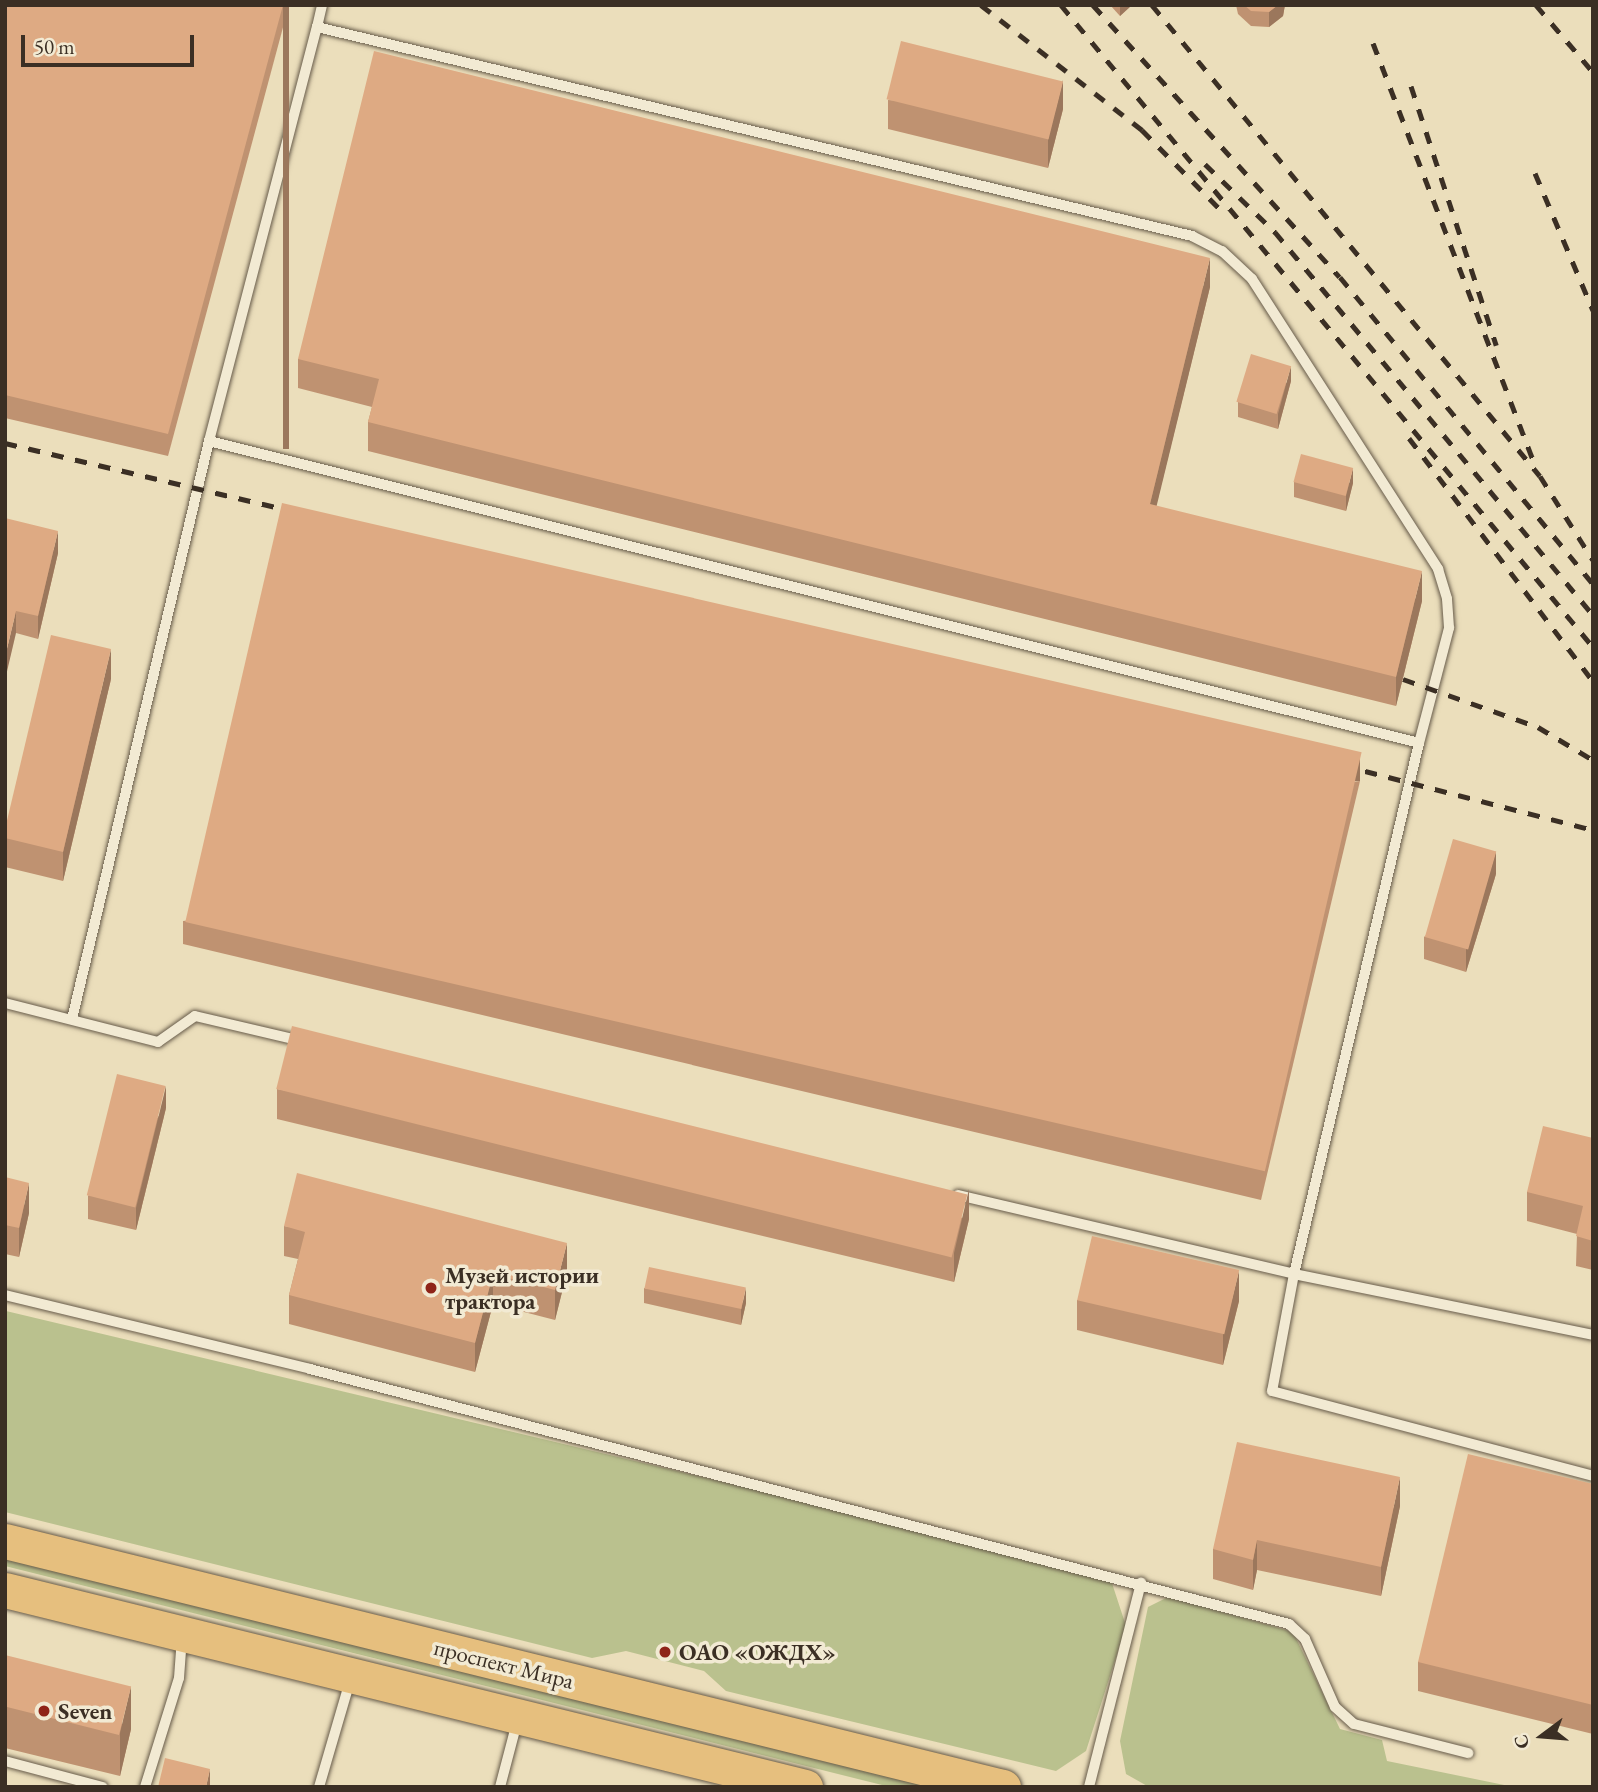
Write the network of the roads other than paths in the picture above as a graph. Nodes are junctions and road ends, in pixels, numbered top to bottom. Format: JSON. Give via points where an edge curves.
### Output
{"nodes":[{"id":1,"x":323,"y":5,"type":"edge"},
{"id":2,"x":317,"y":27,"type":"junction"},
{"id":3,"x":209,"y":441,"type":"junction"},
{"id":4,"x":1419,"y":743,"type":"junction"},
{"id":5,"x":5,"y":1003,"type":"edge"},
{"id":6,"x":72,"y":1019,"type":"junction"},
{"id":7,"x":317,"y":1044,"type":"edge"},
{"id":8,"x":941,"y":1191,"type":"edge"},
{"id":9,"x":1294,"y":1274,"type":"junction"},
{"id":10,"x":5,"y":1295,"type":"edge"},
{"id":11,"x":1593,"y":1335,"type":"edge"},
{"id":12,"x":1593,"y":1476,"type":"edge"},
{"id":13,"x":5,"y":1541,"type":"edge"},
{"id":14,"x":1140,"y":1583,"type":"junction"},
{"id":15,"x":5,"y":1590,"type":"edge"},
{"id":16,"x":182,"y":1634,"type":"junction"},
{"id":17,"x":352,"y":1675,"type":"junction"},
{"id":18,"x":518,"y":1716,"type":"junction"},
{"id":19,"x":1468,"y":1753,"type":"dead end"},
{"id":20,"x":5,"y":1761,"type":"edge"},
{"id":21,"x":103,"y":1787,"type":"edge"},
{"id":22,"x":145,"y":1787,"type":"edge"},
{"id":23,"x":319,"y":1787,"type":"edge"},
{"id":24,"x":500,"y":1787,"type":"edge"},
{"id":25,"x":805,"y":1787,"type":"edge"},
{"id":26,"x":1003,"y":1787,"type":"edge"},
{"id":27,"x":1090,"y":1787,"type":"edge"}],
"edges":[{"from":1,"to":2,"type":"lane"},
{"from":2,"to":3,"type":"lane"},
{"from":2,"to":4,"type":"lane","via":[[1192,236],[1223,251],[1252,279],[1438,569],[1449,628]]},
{"from":3,"to":4,"type":"lane"},
{"from":3,"to":6,"type":"lane"},
{"from":4,"to":9,"type":"lane"},
{"from":5,"to":6,"type":"lane"},
{"from":6,"to":7,"type":"lane","via":[[158,1042],[195,1016]]},
{"from":8,"to":9,"type":"lane"},
{"from":9,"to":11,"type":"lane"},
{"from":9,"to":12,"type":"lane","via":[[1272,1391]]},
{"from":10,"to":14,"type":"lane","via":[[323,1372]]},
{"from":13,"to":26,"type":"main road","name":"проспект Мира"},
{"from":14,"to":19,"type":"lane","via":[[1289,1624],[1305,1639],[1335,1707],[1354,1724]]},
{"from":14,"to":27,"type":"lane"},
{"from":15,"to":16,"type":"main road","name":"проспект Мира"},
{"from":16,"to":17,"type":"main road","name":"проспект Мира"},
{"from":16,"to":22,"type":"lane","via":[[179,1678]]},
{"from":17,"to":18,"type":"main road","name":"проспект Мира"},
{"from":17,"to":23,"type":"lane"},
{"from":18,"to":24,"type":"lane"},
{"from":18,"to":25,"type":"main road","name":"проспект Мира"},
{"from":20,"to":21,"type":"lane"}]}
